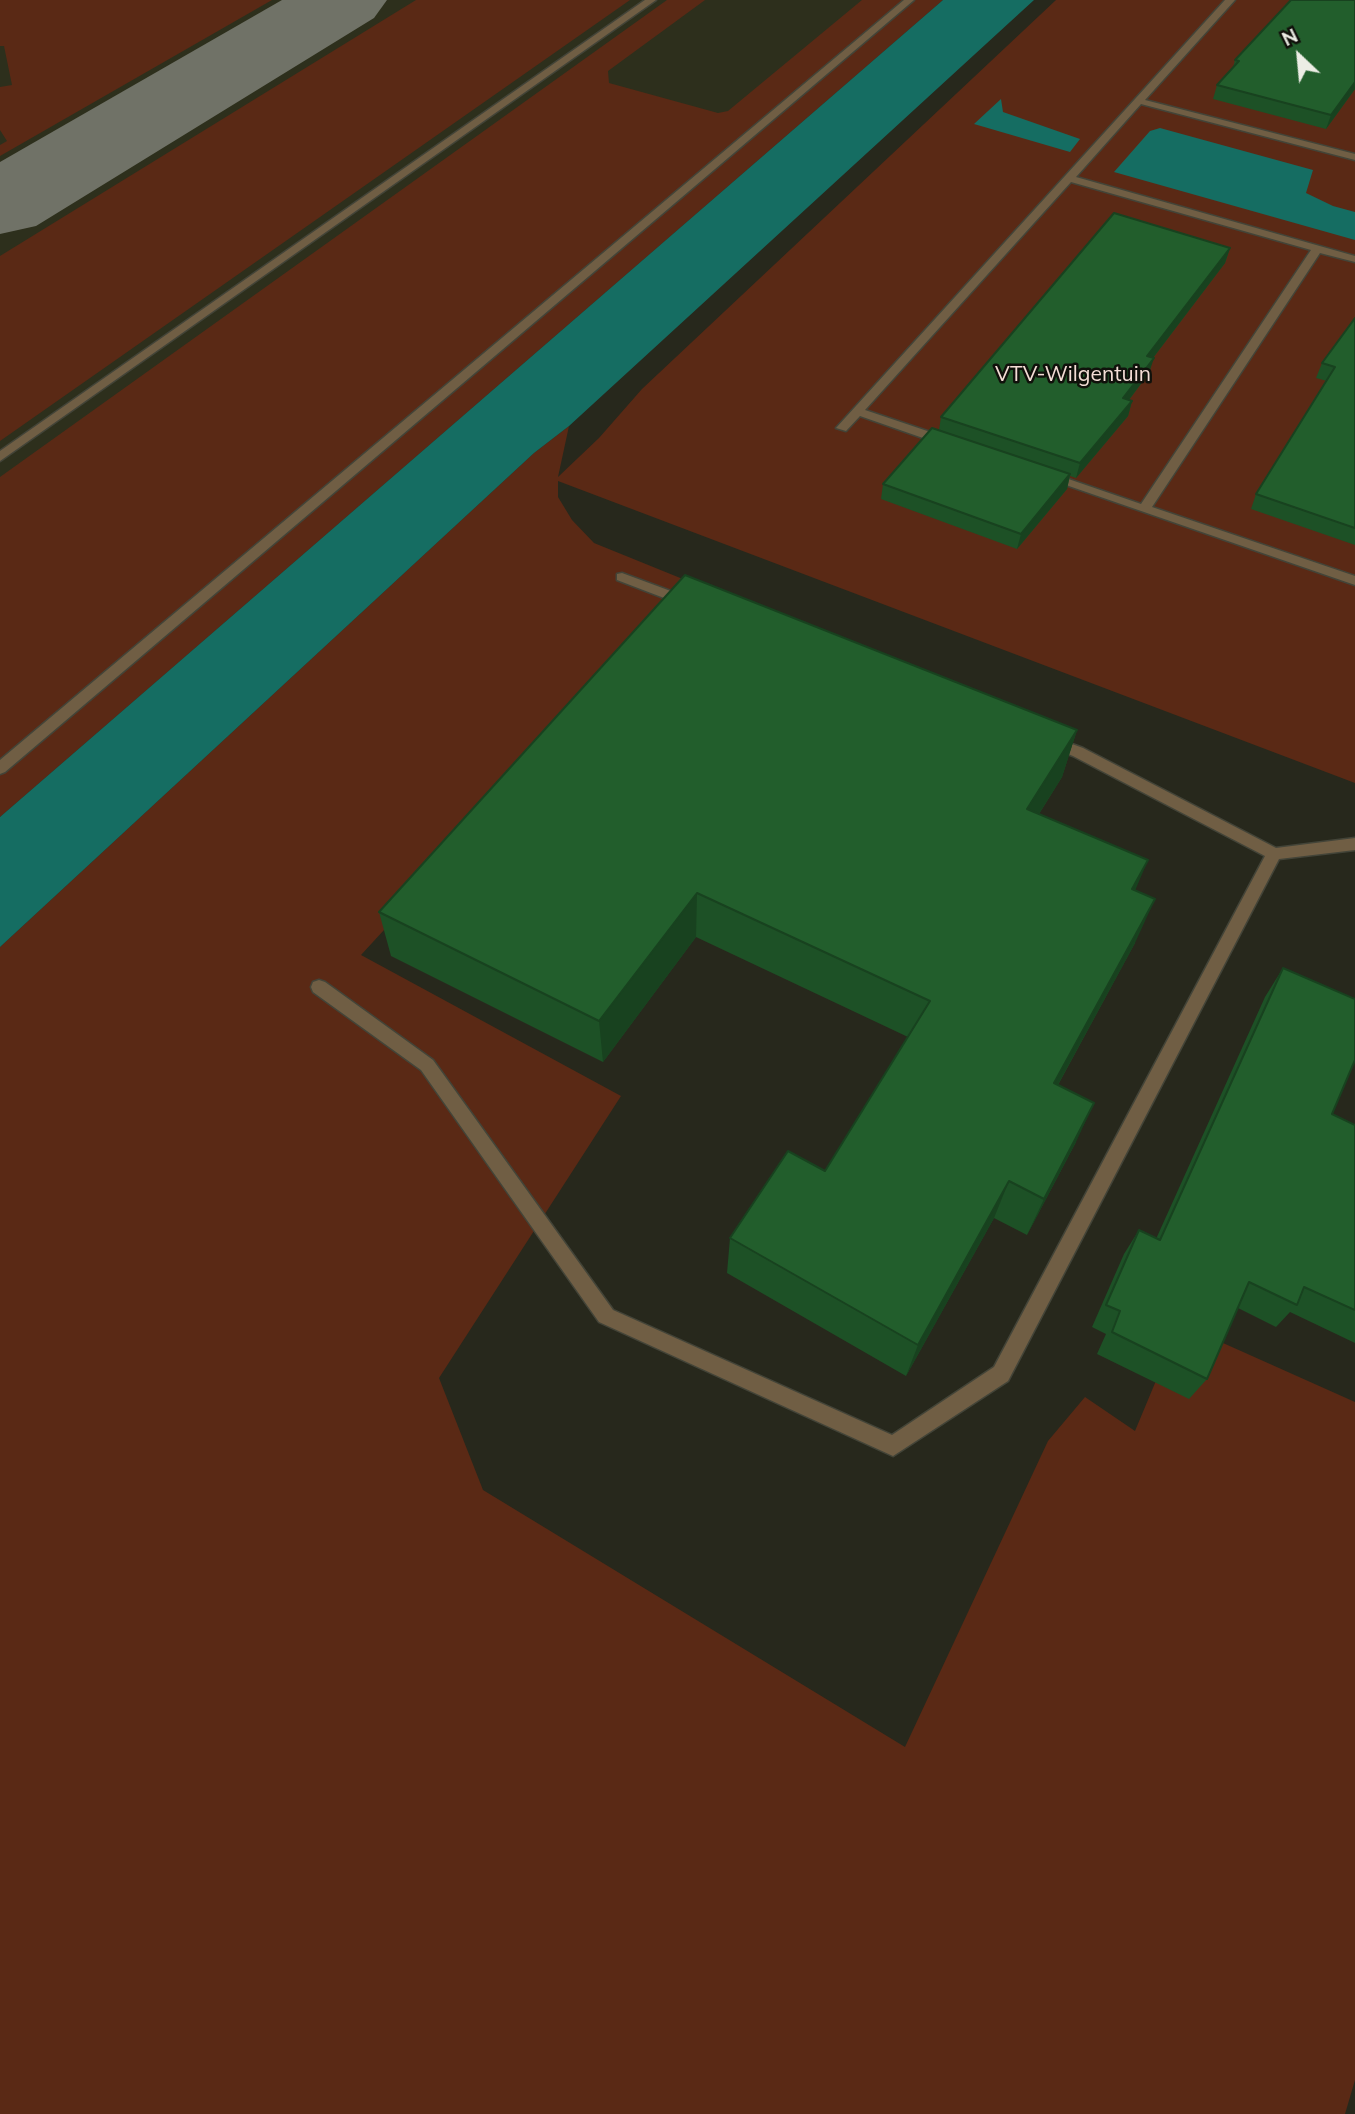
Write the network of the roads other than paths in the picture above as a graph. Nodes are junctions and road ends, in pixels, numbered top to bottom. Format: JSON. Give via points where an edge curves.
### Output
{"nodes":[{"id":1,"x":651,"y":0,"type":"edge"},
{"id":2,"x":909,"y":0,"type":"edge"},
{"id":3,"x":1230,"y":0,"type":"edge"},
{"id":4,"x":1139,"y":101,"type":"junction"},
{"id":5,"x":1355,"y":157,"type":"edge"},
{"id":6,"x":1069,"y":178,"type":"junction"},
{"id":7,"x":1318,"y":248,"type":"junction"},
{"id":8,"x":1355,"y":259,"type":"edge"},
{"id":9,"x":857,"y":411,"type":"junction"},
{"id":10,"x":842,"y":428,"type":"dead end"},
{"id":11,"x":962,"y":447,"type":"edge"},
{"id":12,"x":0,"y":457,"type":"edge"},
{"id":13,"x":1027,"y":469,"type":"edge"},
{"id":14,"x":1144,"y":509,"type":"junction"},
{"id":15,"x":622,"y":577,"type":"dead end"},
{"id":16,"x":1355,"y":581,"type":"edge"},
{"id":17,"x":700,"y":607,"type":"edge"},
{"id":18,"x":1039,"y":737,"type":"edge"},
{"id":19,"x":0,"y":768,"type":"edge"},
{"id":20,"x":1355,"y":844,"type":"edge"},
{"id":21,"x":1274,"y":854,"type":"junction"},
{"id":22,"x":319,"y":987,"type":"dead end"}],
"edges":[{"from":1,"to":12,"type":"lane"},
{"from":2,"to":19,"type":"lane"},
{"from":3,"to":4,"type":"lane"},
{"from":4,"to":5,"type":"lane"},
{"from":4,"to":6,"type":"lane"},
{"from":6,"to":7,"type":"lane"},
{"from":6,"to":9,"type":"lane"},
{"from":7,"to":8,"type":"lane"},
{"from":7,"to":14,"type":"lane"},
{"from":9,"to":10,"type":"lane"},
{"from":9,"to":11,"type":"lane"},
{"from":13,"to":14,"type":"lane"},
{"from":14,"to":16,"type":"lane"},
{"from":15,"to":17,"type":"lane"},
{"from":18,"to":21,"type":"lane","via":[[1078,752]]},
{"from":20,"to":21,"type":"lane"},
{"from":21,"to":22,"type":"lane","via":[[1001,1374],[893,1446],[606,1316],[427,1065]]}]}
